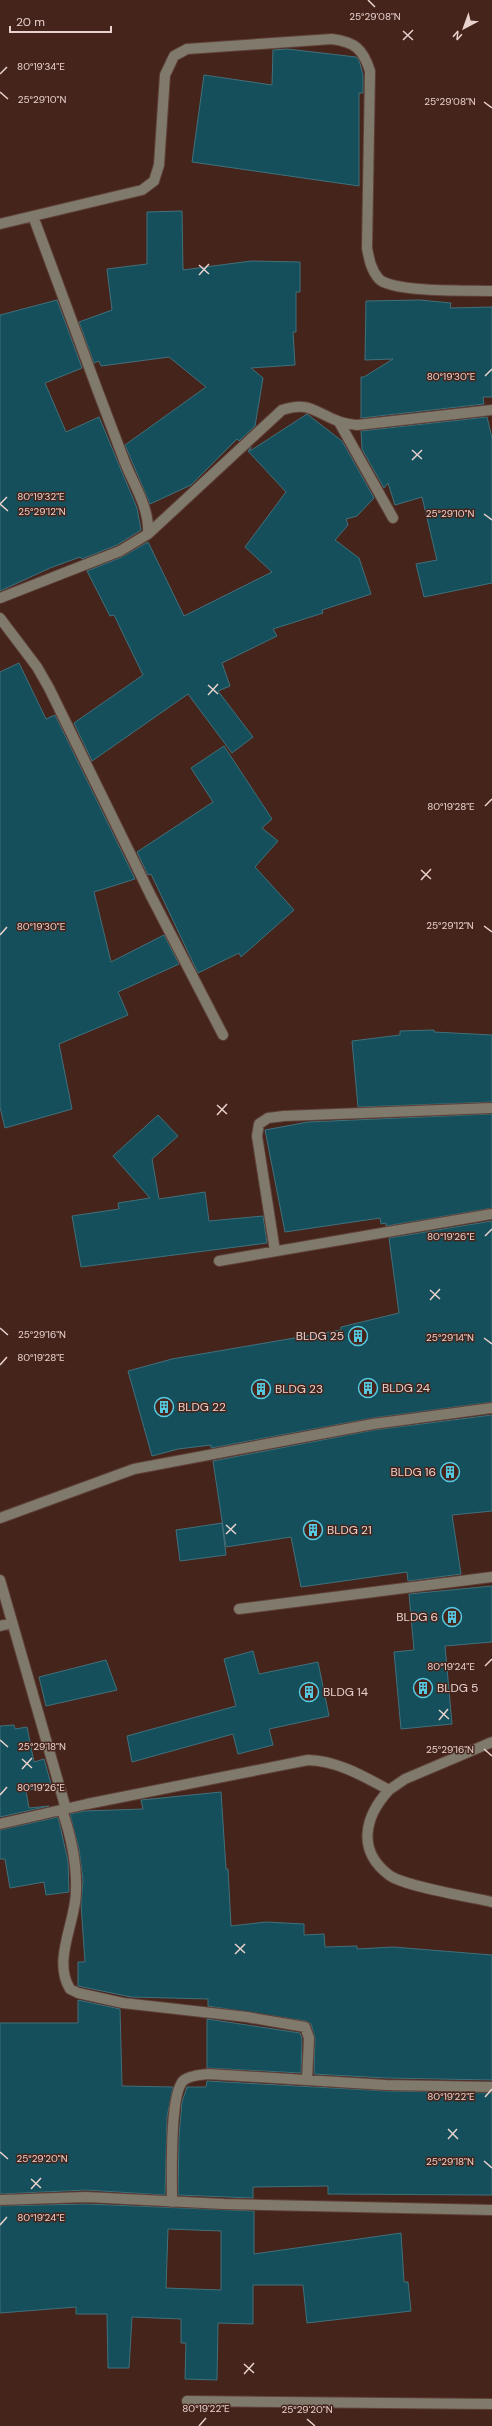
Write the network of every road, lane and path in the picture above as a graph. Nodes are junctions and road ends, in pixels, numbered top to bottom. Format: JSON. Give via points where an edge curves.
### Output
{"nodes":[{"id":1,"x":33,"y":216,"type":"junction"},
{"id":2,"x":0,"y":224,"type":"edge"},
{"id":3,"x":492,"y":290,"type":"edge"},
{"id":4,"x":492,"y":410,"type":"edge"},
{"id":5,"x":339,"y":422,"type":"junction"},
{"id":6,"x":394,"y":518,"type":"dead end"},
{"id":7,"x":148,"y":534,"type":"junction"},
{"id":8,"x":0,"y":598,"type":"edge"},
{"id":9,"x":0,"y":618,"type":"edge"},
{"id":10,"x":223,"y":1035,"type":"dead end"},
{"id":11,"x":492,"y":1108,"type":"edge"},
{"id":12,"x":492,"y":1214,"type":"edge"},
{"id":13,"x":275,"y":1251,"type":"junction"},
{"id":14,"x":219,"y":1261,"type":"dead end"},
{"id":15,"x":492,"y":1408,"type":"edge"},
{"id":16,"x":0,"y":1518,"type":"edge"},
{"id":17,"x":492,"y":1577,"type":"edge"},
{"id":18,"x":0,"y":1580,"type":"edge"},
{"id":19,"x":238,"y":1609,"type":"dead end"},
{"id":20,"x":12,"y":1622,"type":"junction"},
{"id":21,"x":0,"y":1626,"type":"edge"},
{"id":22,"x":492,"y":1742,"type":"edge"},
{"id":23,"x":389,"y":1790,"type":"junction"},
{"id":24,"x":64,"y":1809,"type":"junction"},
{"id":25,"x":0,"y":1824,"type":"edge"},
{"id":26,"x":492,"y":1902,"type":"edge"},
{"id":27,"x":307,"y":2080,"type":"junction"},
{"id":28,"x":492,"y":2087,"type":"edge"},
{"id":29,"x":0,"y":2200,"type":"edge"},
{"id":30,"x":172,"y":2202,"type":"junction"},
{"id":31,"x":492,"y":2210,"type":"edge"},
{"id":32,"x":187,"y":2401,"type":"dead end"},
{"id":33,"x":492,"y":2404,"type":"edge"}],
"edges":[{"from":1,"to":2,"type":"street"},
{"from":1,"to":3,"type":"street","via":[[142,190],[154,181],[159,165],[165,75],[174,56],[187,48],[332,39],[357,46],[365,56],[370,71],[367,248],[370,266],[380,280],[394,286],[418,289]]},
{"from":1,"to":7,"type":"street","via":[[124,462],[145,510],[149,523]]},
{"from":4,"to":5,"type":"street","via":[[373,424]]},
{"from":5,"to":6,"type":"street"},
{"from":5,"to":7,"type":"street","via":[[310,407],[296,405],[282,410]]},
{"from":7,"to":8,"type":"street","via":[[120,551]]},
{"from":9,"to":10,"type":"street","via":[[37,667],[49,688],[151,896]]},
{"from":11,"to":13,"type":"street","via":[[268,1118],[259,1124],[257,1136]]},
{"from":12,"to":13,"type":"street"},
{"from":13,"to":14,"type":"street"},
{"from":15,"to":16,"type":"street","via":[[373,1424],[134,1469]]},
{"from":17,"to":19,"type":"street"},
{"from":18,"to":20,"type":"street"},
{"from":20,"to":21,"type":"street"},
{"from":20,"to":24,"type":"street"},
{"from":22,"to":23,"type":"street","via":[[405,1779]]},
{"from":23,"to":24,"type":"street","via":[[342,1766],[325,1760],[308,1760]]},
{"from":23,"to":26,"type":"street","via":[[378,1801],[371,1816],[366,1838],[370,1851],[389,1875],[404,1882]]},
{"from":24,"to":25,"type":"street"},
{"from":24,"to":27,"type":"street","via":[[74,1855],[76,1892],[63,1972],[70,1989],[123,2003],[247,2017],[305,2027],[309,2034]]},
{"from":27,"to":28,"type":"street"},
{"from":27,"to":30,"type":"street","via":[[208,2074],[184,2080],[177,2091],[174,2109]]},
{"from":29,"to":30,"type":"street","via":[[71,2197]]},
{"from":30,"to":31,"type":"street"},
{"from":32,"to":33,"type":"street"}]}
